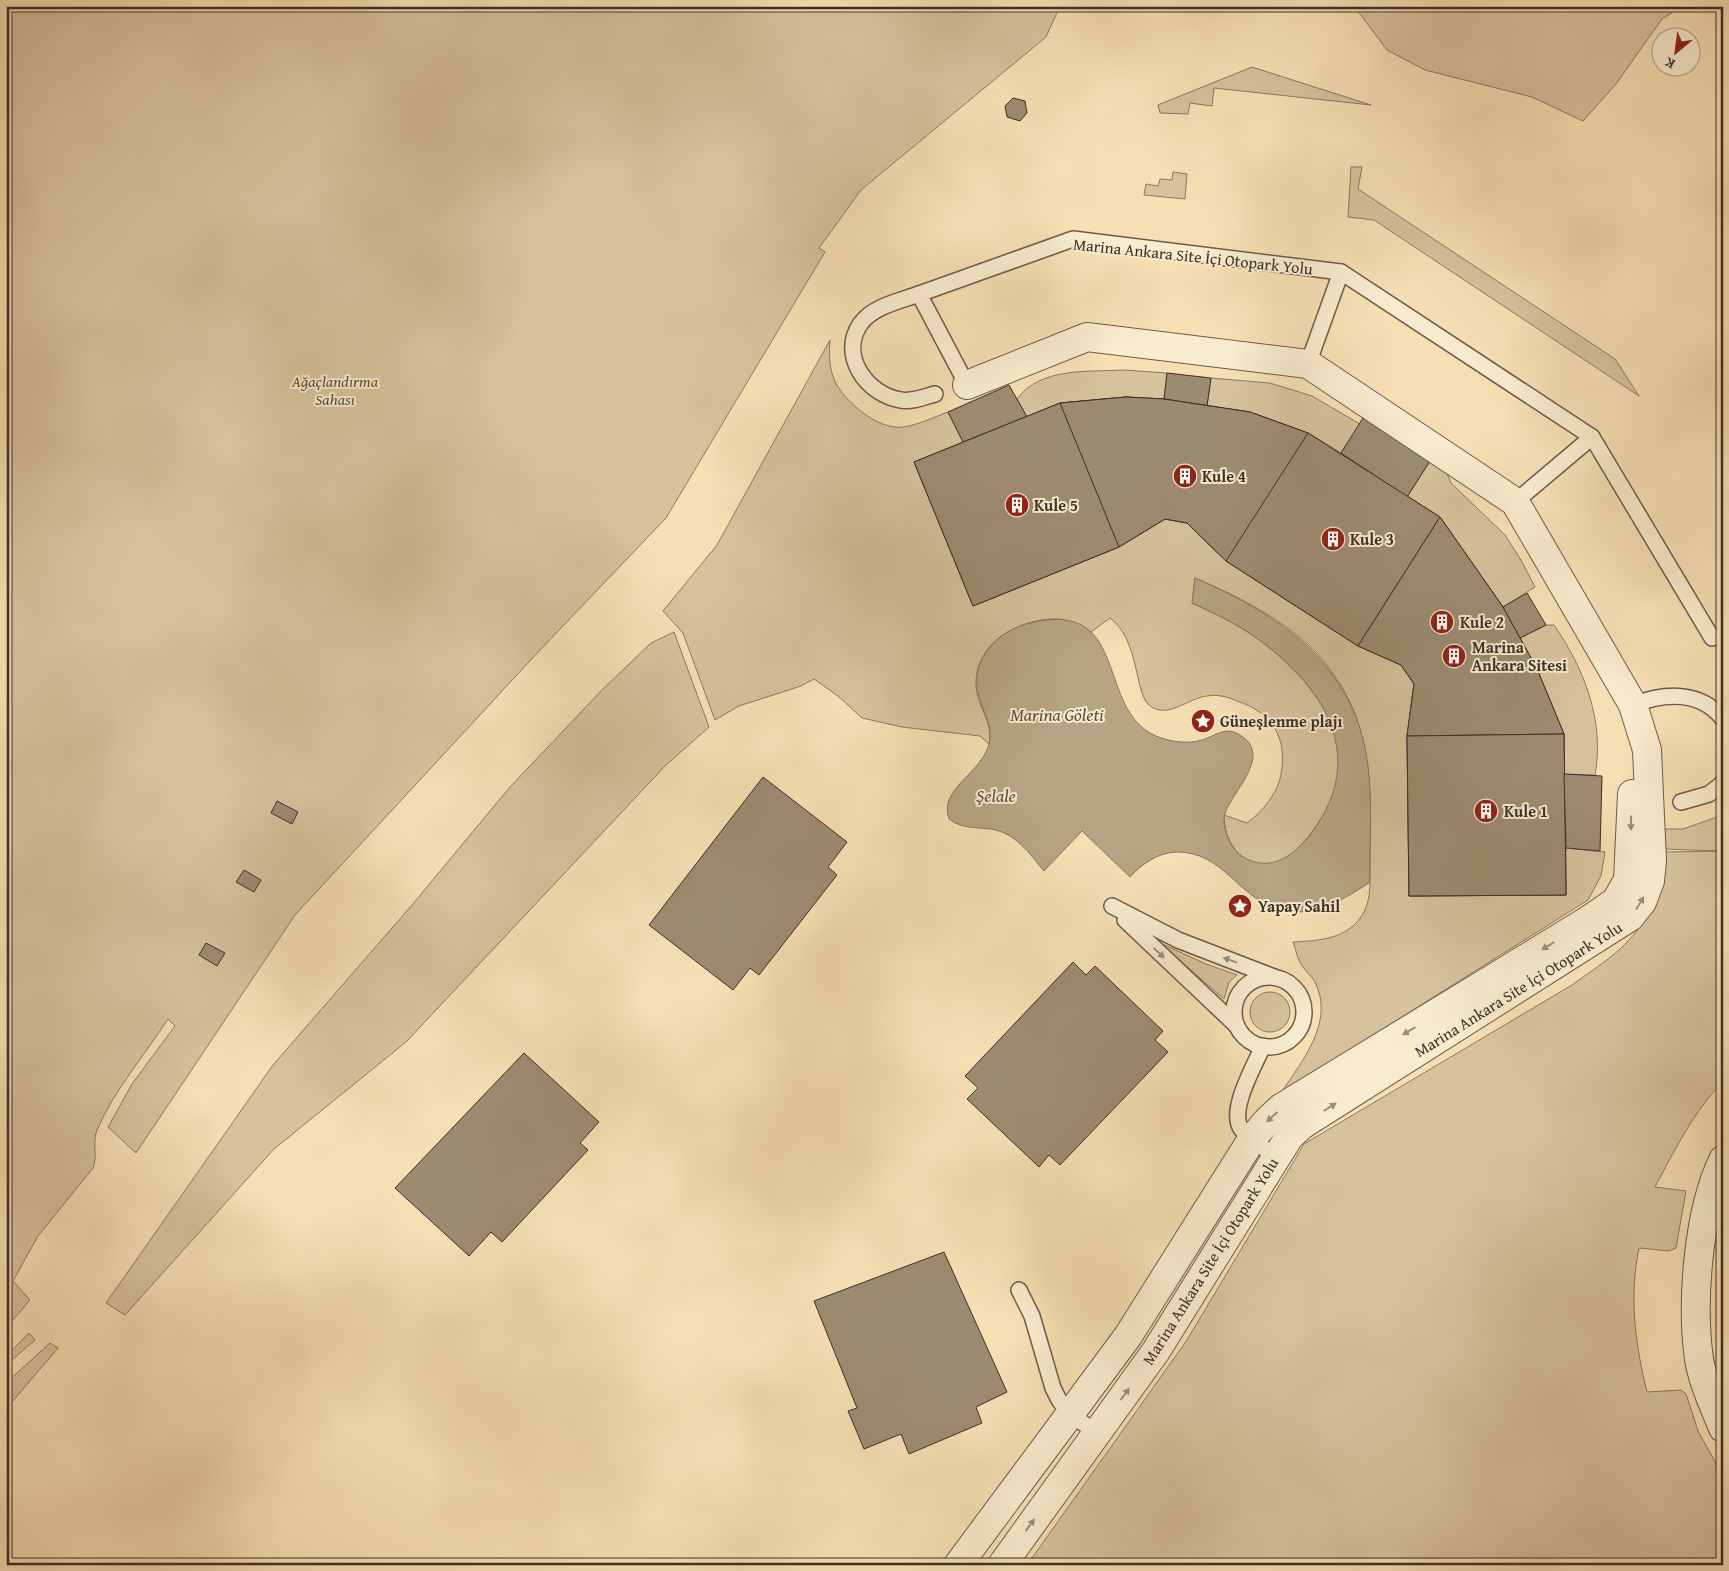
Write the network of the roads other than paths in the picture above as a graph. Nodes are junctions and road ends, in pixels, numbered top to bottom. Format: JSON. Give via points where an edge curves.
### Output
{"nodes":[{"id":1,"x":1341,"y":272,"type":"junction"},
{"id":2,"x":919,"y":294,"type":"junction"},
{"id":3,"x":1308,"y":364,"type":"junction"},
{"id":4,"x":967,"y":385,"type":"joint"},
{"id":5,"x":935,"y":394,"type":"dead end"},
{"id":6,"x":1592,"y":437,"type":"junction"},
{"id":7,"x":1514,"y":502,"type":"junction"},
{"id":8,"x":1712,"y":638,"type":"dead end"},
{"id":9,"x":1632,"y":705,"type":"junction"},
{"id":10,"x":1723,"y":719,"type":"edge"},
{"id":11,"x":1723,"y":783,"type":"edge"},
{"id":12,"x":1682,"y":802,"type":"dead end"},
{"id":13,"x":1275,"y":978,"type":"junction"},
{"id":14,"x":1237,"y":1026,"type":"junction"},
{"id":15,"x":1263,"y":1046,"type":"junction"},
{"id":16,"x":1252,"y":1139,"type":"junction"},
{"id":17,"x":1275,"y":1156,"type":"junction"},
{"id":18,"x":1723,"y":1160,"type":"edge"},
{"id":19,"x":1020,"y":1290,"type":"dead end"},
{"id":20,"x":1070,"y":1414,"type":"junction"},
{"id":21,"x":1723,"y":1428,"type":"edge"},
{"id":22,"x":1097,"y":1433,"type":"junction"},
{"id":23,"x":958,"y":1565,"type":"edge"},
{"id":24,"x":1002,"y":1565,"type":"edge"}],
"edges":[{"from":1,"to":2,"type":"lane","name":"Marina Ankara Site İçi Otopark Yolu","via":[[1073,239]]},
{"from":1,"to":3,"type":"lane"},
{"from":1,"to":6,"type":"lane","name":"Marina Ankara Site İçi Otopark Yolu"},
{"from":2,"to":4,"type":"lane","name":"Marina Ankara Site İçi Otopark Yolu"},
{"from":2,"to":5,"type":"lane","via":[[885,306],[862,322],[854,336],[855,362],[867,383],[888,397],[903,401]]},
{"from":3,"to":4,"type":"street","name":"Marina Ankara Site İçi Otopark Yolu","via":[[1087,337]]},
{"from":3,"to":7,"type":"street","name":"Marina Ankara Site İçi Otopark Yolu"},
{"from":6,"to":7,"type":"lane"},
{"from":6,"to":8,"type":"lane","name":"Marina Ankara Site İçi Otopark Yolu"},
{"from":7,"to":9,"type":"street","name":"Marina Ankara Site İçi Otopark Yolu"},
{"from":9,"to":10,"type":"lane","via":[[1653,697],[1680,696],[1702,702]]},
{"from":9,"to":16,"type":"street","one_way":true,"via":[[1631,854],[1628,880],[1616,901],[1579,927],[1282,1108]]},
{"from":17,"to":9,"type":"street","name":"Marina Ankara Site İçi Otopark Yolu","one_way":true,"via":[[1302,1125],[1630,917],[1642,902],[1650,881],[1652,861],[1647,750]]},
{"from":11,"to":12,"type":"lane","via":[[1710,794]]},
{"from":13,"to":14,"type":"lane","via":[[1264,977],[1245,986],[1235,1005]]},
{"from":13,"to":14,"type":"lane","one_way":true,"via":[[1178,940],[1112,906]]},
{"from":13,"to":15,"type":"lane","via":[[1296,990],[1302,1000],[1303,1024],[1287,1042]]},
{"from":14,"to":15,"type":"lane","via":[[1252,1043]]},
{"from":15,"to":16,"type":"lane","via":[[1238,1107],[1237,1120]]},
{"from":16,"to":17,"type":"lane"},
{"from":16,"to":20,"type":"street","via":[[1128,1336]]},
{"from":22,"to":17,"type":"street","name":"Marina Ankara Site İçi Otopark Yolu","one_way":true,"via":[[1156,1351]]},
{"from":18,"to":21,"type":"street","via":[[1706,1209],[1695,1323],[1700,1361]]},
{"from":19,"to":20,"type":"lane","via":[[1042,1342],[1053,1388]]},
{"from":20,"to":22,"type":"lane"},
{"from":20,"to":23,"type":"street"},
{"from":24,"to":22,"type":"street","name":"Marina Ankara Site İçi Otopark Yolu","one_way":true}]}
